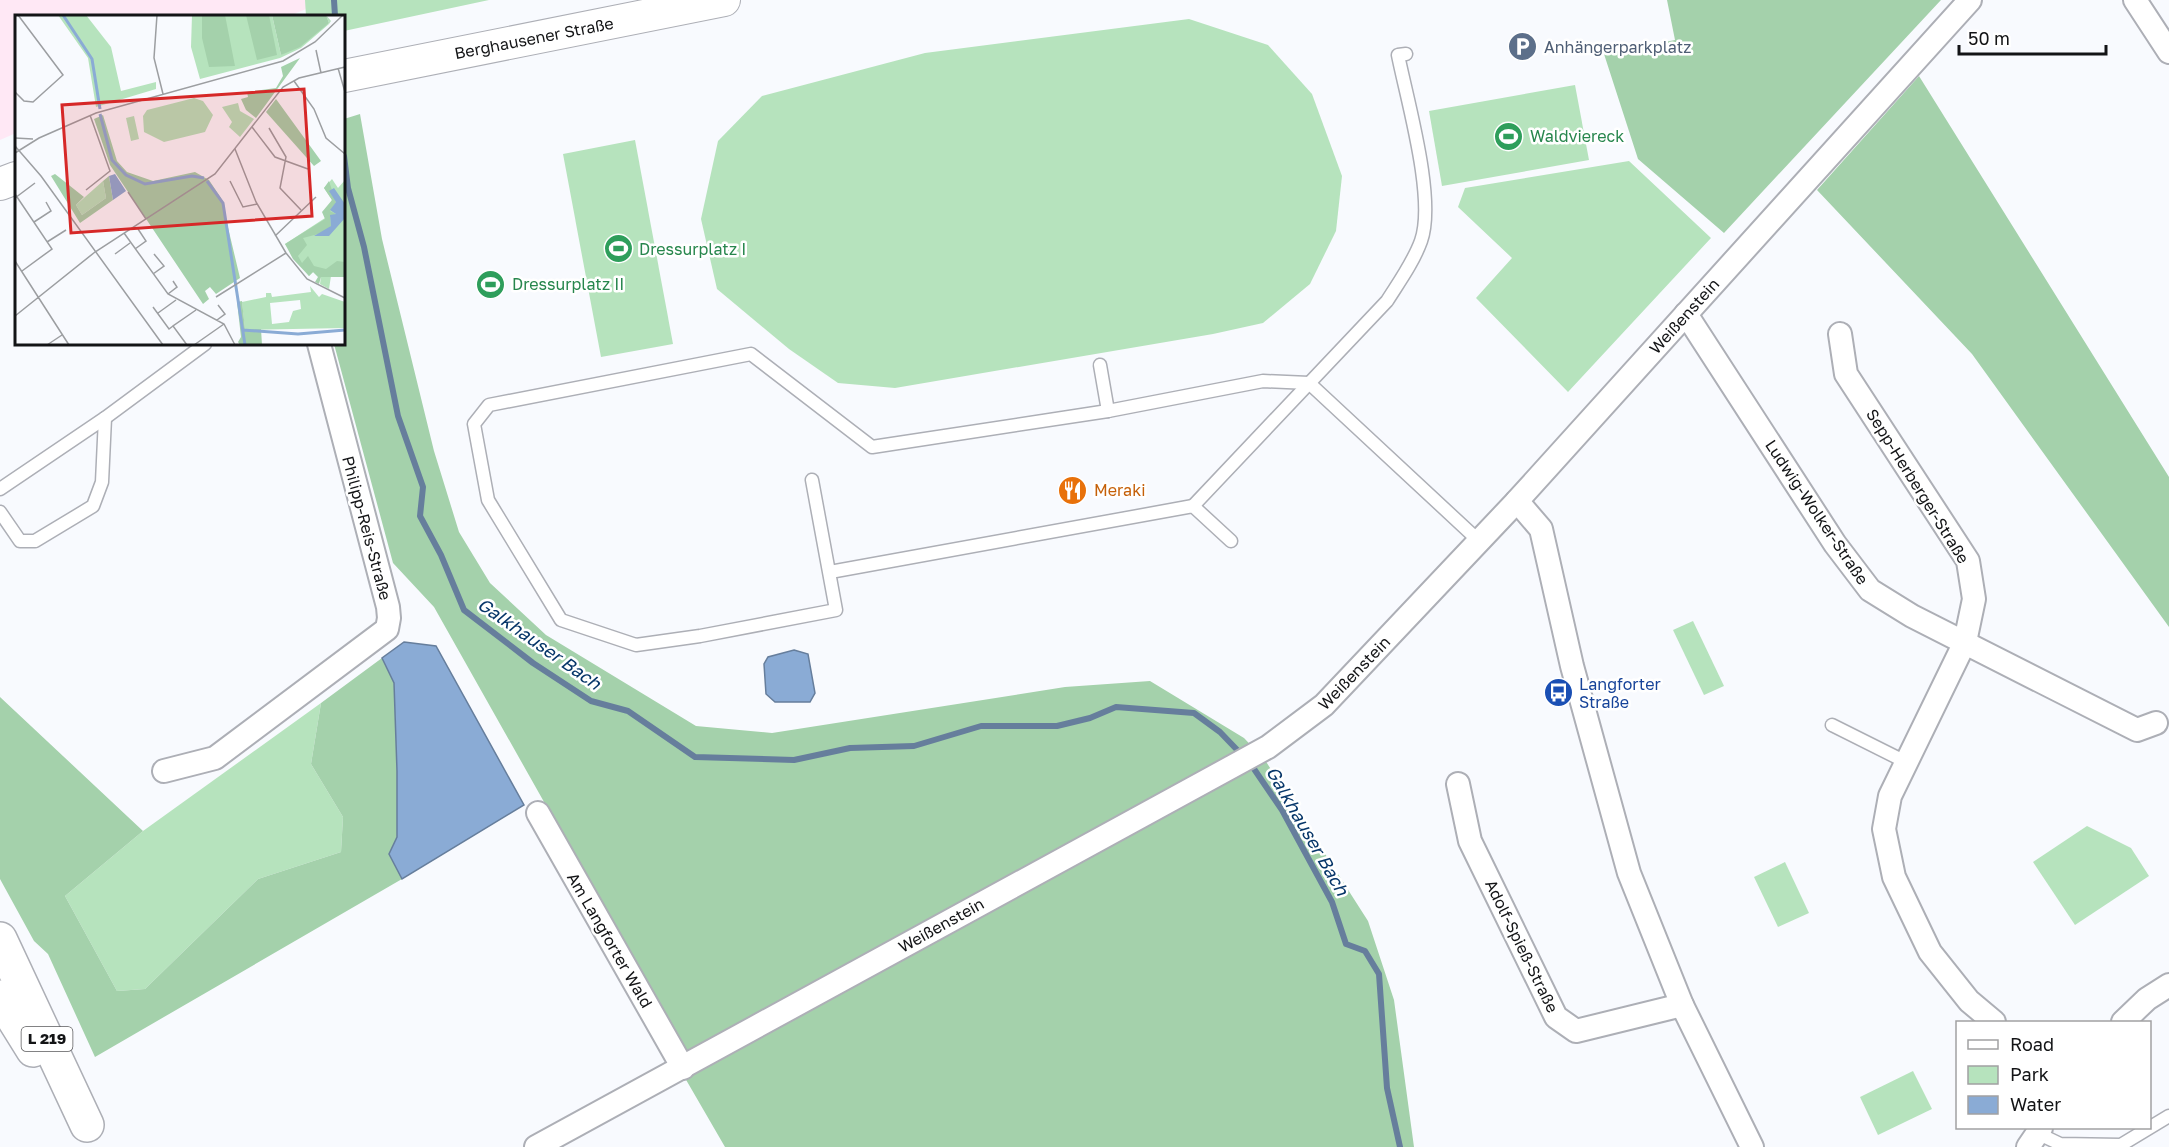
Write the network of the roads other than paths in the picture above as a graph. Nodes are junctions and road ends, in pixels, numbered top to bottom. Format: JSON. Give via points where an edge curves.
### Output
{"nodes":[{"id":1,"x":724,"y":0,"type":"edge"},
{"id":2,"x":1970,"y":0,"type":"edge"},
{"id":3,"x":2135,"y":0,"type":"edge"},
{"id":4,"x":2169,"y":52,"type":"edge"},
{"id":5,"x":1406,"y":54,"type":"dead end"},
{"id":6,"x":353,"y":74,"type":"edge"},
{"id":7,"x":15,"y":178,"type":"edge"},
{"id":8,"x":0,"y":184,"type":"edge"},
{"id":9,"x":1686,"y":314,"type":"junction"},
{"id":10,"x":1840,"y":334,"type":"dead end"},
{"id":11,"x":204,"y":345,"type":"edge"},
{"id":12,"x":319,"y":345,"type":"edge"},
{"id":13,"x":1100,"y":365,"type":"dead end"},
{"id":14,"x":1309,"y":383,"type":"junction"},
{"id":15,"x":1108,"y":411,"type":"junction"},
{"id":16,"x":105,"y":418,"type":"junction"},
{"id":17,"x":812,"y":480,"type":"dead end"},
{"id":18,"x":0,"y":489,"type":"edge"},
{"id":19,"x":1517,"y":501,"type":"junction"},
{"id":20,"x":1193,"y":506,"type":"junction"},
{"id":21,"x":0,"y":512,"type":"edge"},
{"id":22,"x":1231,"y":541,"type":"dead end"},
{"id":23,"x":1479,"y":541,"type":"junction"},
{"id":24,"x":830,"y":572,"type":"junction"},
{"id":25,"x":1965,"y":642,"type":"junction"},
{"id":26,"x":2156,"y":723,"type":"dead end"},
{"id":27,"x":1832,"y":725,"type":"dead end"},
{"id":28,"x":1906,"y":762,"type":"junction"},
{"id":29,"x":164,"y":771,"type":"dead end"},
{"id":30,"x":1458,"y":784,"type":"dead end"},
{"id":31,"x":538,"y":813,"type":"dead end"},
{"id":32,"x":0,"y":939,"type":"edge"},
{"id":33,"x":2169,"y":985,"type":"edge"},
{"id":34,"x":0,"y":997,"type":"edge"},
{"id":35,"x":1682,"y":1005,"type":"junction"},
{"id":36,"x":1992,"y":1021,"type":"edge"},
{"id":37,"x":2125,"y":1021,"type":"edge"},
{"id":38,"x":683,"y":1068,"type":"junction"},
{"id":39,"x":2169,"y":1116,"type":"edge"},
{"id":40,"x":2151,"y":1127,"type":"edge"},
{"id":41,"x":2147,"y":1129,"type":"edge"},
{"id":42,"x":94,"y":1136,"type":"edge"},
{"id":43,"x":2035,"y":1136,"type":"edge"},
{"id":44,"x":536,"y":1147,"type":"edge"},
{"id":45,"x":1752,"y":1147,"type":"edge"}],
"edges":[{"from":1,"to":6,"type":"main road","name":"Berghausener Straße"},
{"from":2,"to":9,"type":"street","name":"Weißenstein"},
{"from":3,"to":4,"type":"street"},
{"from":5,"to":14,"type":"lane","via":[[1398,55],[1422,171],[1422,239],[1387,301]]},
{"from":7,"to":8,"type":"main road"},
{"from":9,"to":19,"type":"street","name":"Weißenstein"},
{"from":9,"to":25,"type":"street","name":"Ludwig-Wolker-Straße","via":[[1835,544],[1870,590]]},
{"from":10,"to":25,"type":"street","name":"Sepp-Herberger-Straße","via":[[1846,374],[1968,561],[1974,600]]},
{"from":11,"to":16,"type":"lane"},
{"from":12,"to":29,"type":"street","name":"Philipp-Reis-Straße","via":[[388,607],[387,629],[215,758]]},
{"from":13,"to":15,"type":"lane"},
{"from":14,"to":15,"type":"lane","via":[[1263,381]]},
{"from":14,"to":20,"type":"lane"},
{"from":14,"to":23,"type":"lane"},
{"from":15,"to":24,"type":"lane","via":[[872,447],[751,354],[489,405],[474,424],[488,500],[561,620],[636,645],[700,636],[836,610]]},
{"from":16,"to":18,"type":"lane"},
{"from":16,"to":21,"type":"lane","via":[[102,482],[93,506],[35,541],[20,541]]},
{"from":17,"to":24,"type":"lane"},
{"from":19,"to":23,"type":"street","name":"Weißenstein"},
{"from":19,"to":35,"type":"street","via":[[1541,529],[1567,647],[1629,873]]},
{"from":20,"to":22,"type":"lane"},
{"from":20,"to":24,"type":"lane"},
{"from":23,"to":38,"type":"street","name":"Weißenstein","via":[[1324,705],[1268,747]]},
{"from":25,"to":26,"type":"street","name":"Ludwig-Wolker-Straße","via":[[2137,730]]},
{"from":25,"to":28,"type":"street","name":"Sepp-Herberger-Straße"},
{"from":27,"to":28,"type":"lane"},
{"from":28,"to":36,"type":"street","name":"Sepp-Herberger-Straße","via":[[1890,796],[1884,829],[1894,877],[1930,952],[1969,1001]]},
{"from":30,"to":35,"type":"street","name":"Adolf-Spieß-Straße","via":[[1470,841],[1556,1017],[1576,1031]]},
{"from":31,"to":38,"type":"street","name":"Am Langforter Wald"},
{"from":32,"to":42,"type":"main road","number":"L 219"},
{"from":33,"to":37,"type":"street","via":[[2147,999]]},
{"from":34,"to":42,"type":"main road","number":"L 219","via":[[38,1059]]},
{"from":35,"to":45,"type":"street"},
{"from":38,"to":44,"type":"street","name":"Weißenstein"},
{"from":39,"to":40,"type":"lane"},
{"from":41,"to":43,"type":"lane","via":[[2121,1145],[2060,1144]]}]}
